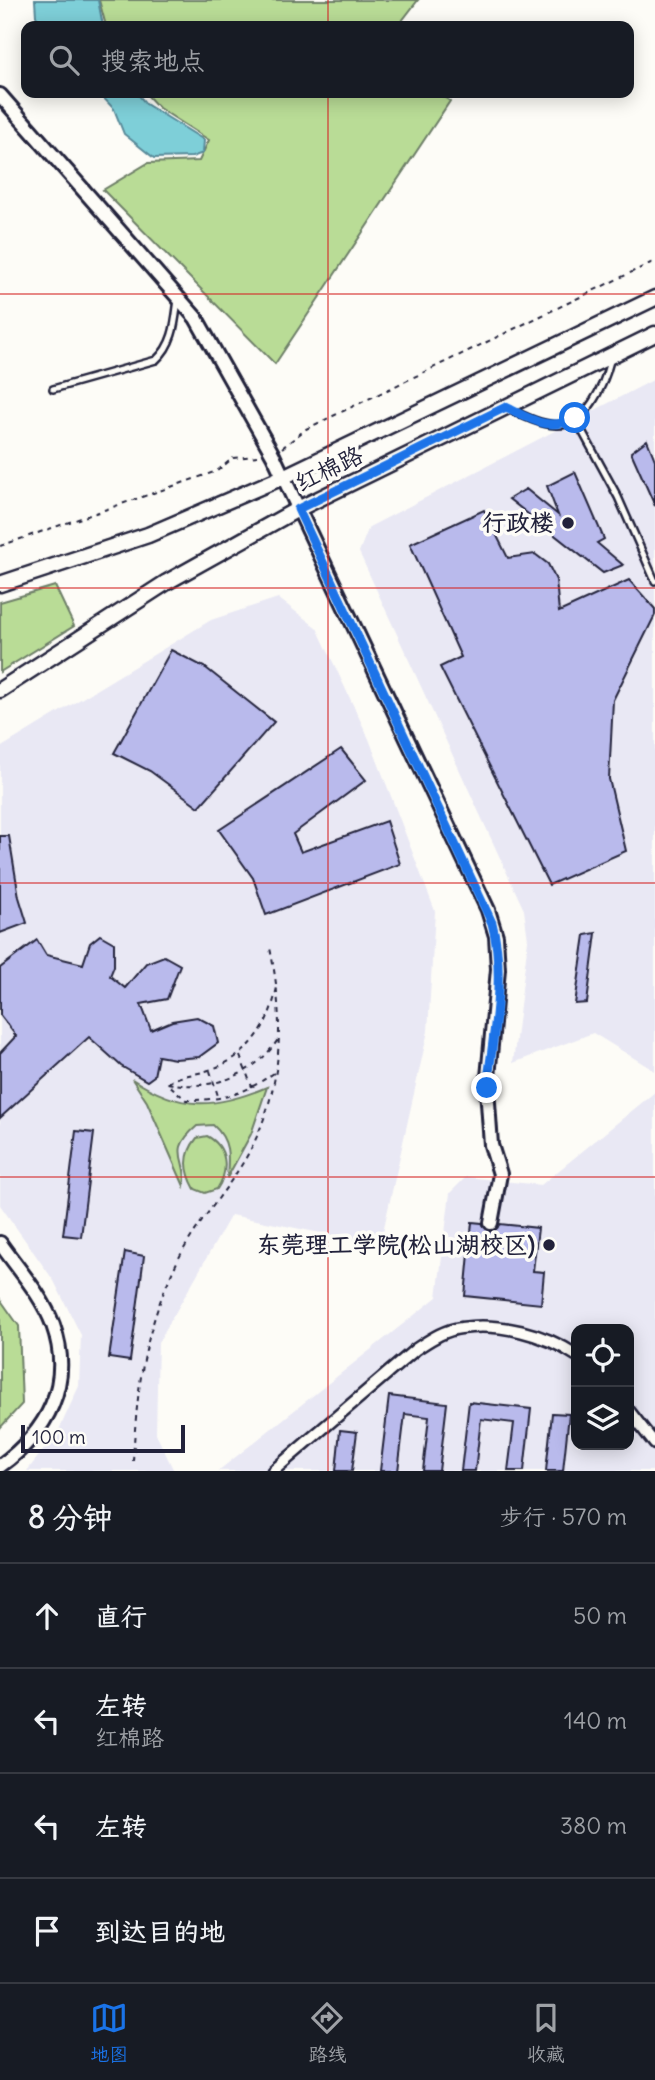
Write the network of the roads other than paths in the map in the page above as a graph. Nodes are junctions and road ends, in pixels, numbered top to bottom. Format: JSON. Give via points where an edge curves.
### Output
{"nodes":[{"id":1,"x":0,"y":95,"type":"edge"},
{"id":2,"x":179,"y":296,"type":"junction"},
{"id":3,"x":655,"y":298,"type":"edge"},
{"id":4,"x":655,"y":334,"type":"edge"},
{"id":5,"x":611,"y":356,"type":"junction"},
{"id":6,"x":53,"y":389,"type":"dead end"},
{"id":7,"x":506,"y":407,"type":"junction"},
{"id":8,"x":575,"y":418,"type":"junction"},
{"id":9,"x":283,"y":477,"type":"junction"},
{"id":10,"x":298,"y":509,"type":"junction"},
{"id":11,"x":655,"y":581,"type":"edge"},
{"id":12,"x":0,"y":584,"type":"edge"},
{"id":13,"x":0,"y":690,"type":"edge"},
{"id":14,"x":491,"y":1223,"type":"dead end"},
{"id":15,"x":0,"y":1243,"type":"edge"},
{"id":16,"x":571,"y":1353,"type":"edge"},
{"id":17,"x":634,"y":1417,"type":"edge"},
{"id":18,"x":655,"y":1444,"type":"edge"},
{"id":19,"x":0,"y":1466,"type":"edge"},
{"id":20,"x":273,"y":1471,"type":"edge"}],
"edges":[{"from":1,"to":2,"type":"street"},
{"from":2,"to":6,"type":"lane","via":[[173,335],[166,352],[156,360]]},
{"from":2,"to":9,"type":"street","via":[[209,340]]},
{"from":3,"to":9,"type":"main road","name":"红棉路"},
{"from":4,"to":5,"type":"main road","name":"红棉路"},
{"from":5,"to":7,"type":"main road","name":"红棉路"},
{"from":5,"to":8,"type":"lane","via":[[594,401]]},
{"from":7,"to":8,"type":"lane","via":[[537,422],[560,426]]},
{"from":7,"to":10,"type":"main road","name":"红棉路"},
{"from":8,"to":11,"type":"lane","via":[[618,497]]},
{"from":9,"to":10,"type":"street"},
{"from":9,"to":12,"type":"main road","name":"红棉路","via":[[148,536]]},
{"from":10,"to":13,"type":"main road","name":"红棉路","via":[[167,582]]},
{"from":10,"to":14,"type":"street","via":[[492,923],[497,991],[487,1088],[491,1145],[500,1174]]},
{"from":15,"to":19,"type":"street","via":[[43,1304],[53,1325],[60,1368],[46,1420],[33,1439]]},
{"from":16,"to":20,"type":"street","via":[[537,1335],[500,1329],[460,1328],[440,1334],[416,1349]]},
{"from":17,"to":18,"type":"street"}]}
